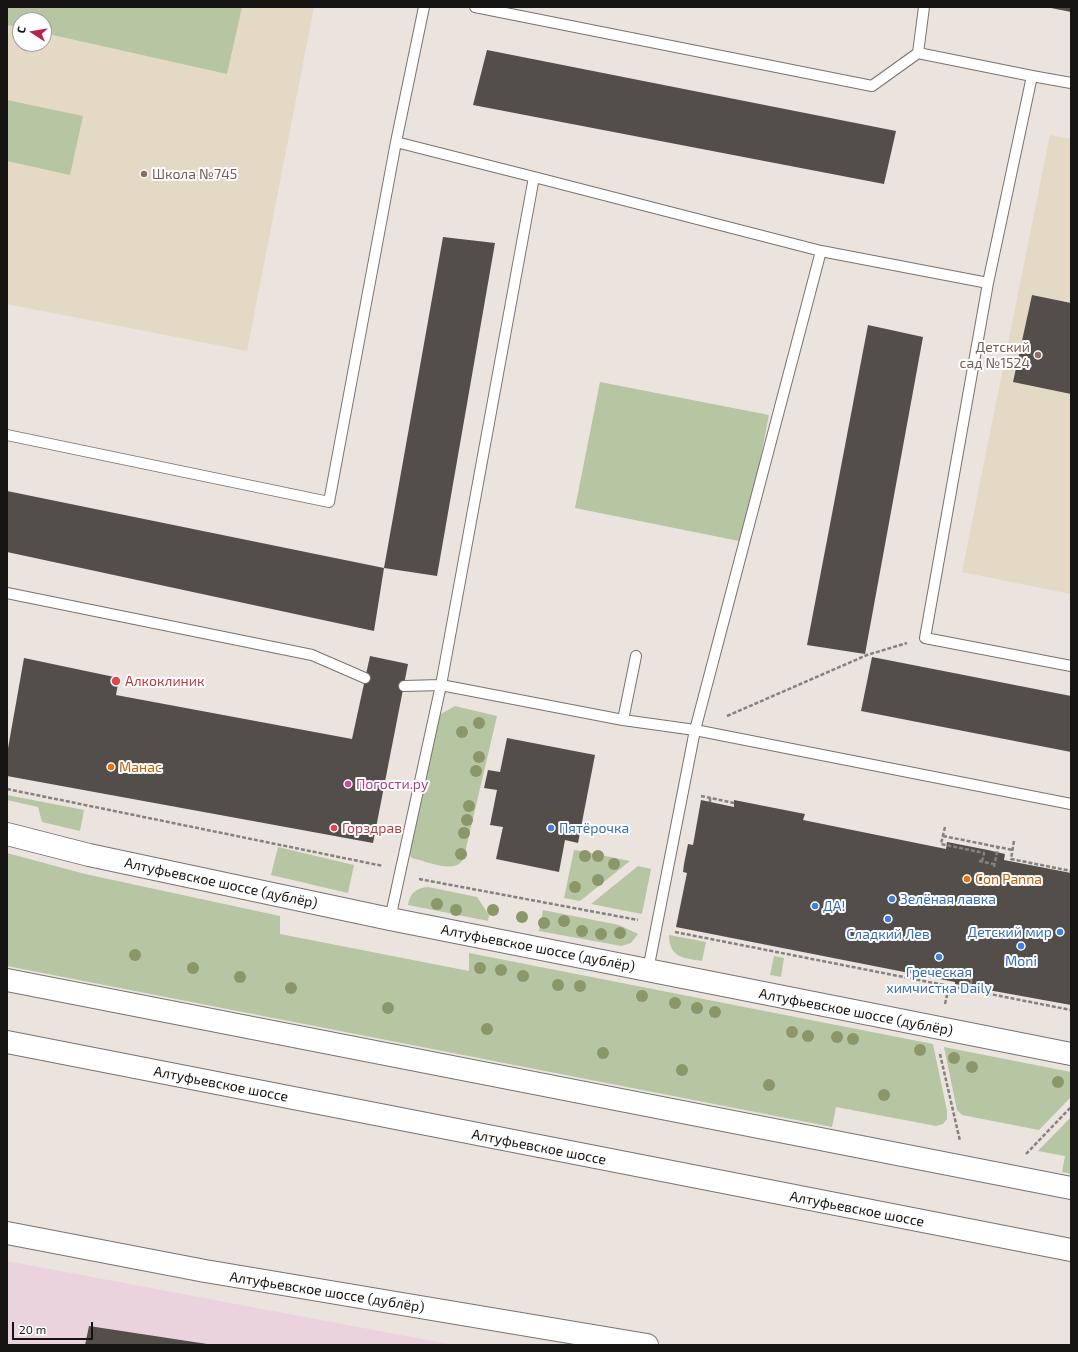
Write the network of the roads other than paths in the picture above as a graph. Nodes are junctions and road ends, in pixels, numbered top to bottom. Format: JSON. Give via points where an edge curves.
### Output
{"nodes":[{"id":1,"x":424,"y":7,"type":"edge"},
{"id":2,"x":475,"y":7,"type":"edge"},
{"id":3,"x":924,"y":7,"type":"edge"},
{"id":4,"x":918,"y":53,"type":"junction"},
{"id":5,"x":1032,"y":76,"type":"junction"},
{"id":6,"x":1071,"y":83,"type":"edge"},
{"id":7,"x":396,"y":142,"type":"junction"},
{"id":8,"x":534,"y":177,"type":"junction"},
{"id":9,"x":821,"y":251,"type":"junction"},
{"id":10,"x":988,"y":284,"type":"junction"},
{"id":11,"x":7,"y":435,"type":"edge"},
{"id":12,"x":7,"y":593,"type":"edge"},
{"id":13,"x":636,"y":656,"type":"dead end"},
{"id":14,"x":1071,"y":666,"type":"edge"},
{"id":15,"x":365,"y":678,"type":"dead end"},
{"id":16,"x":441,"y":685,"type":"junction"},
{"id":17,"x":404,"y":686,"type":"dead end"},
{"id":18,"x":623,"y":720,"type":"junction"},
{"id":19,"x":695,"y":730,"type":"junction"},
{"id":20,"x":1071,"y":804,"type":"edge"},
{"id":21,"x":7,"y":834,"type":"edge"},
{"id":22,"x":390,"y":919,"type":"junction"},
{"id":23,"x":648,"y":970,"type":"junction"},
{"id":24,"x":7,"y":980,"type":"edge"},
{"id":25,"x":7,"y":1042,"type":"edge"},
{"id":26,"x":1071,"y":1054,"type":"edge"},
{"id":27,"x":1071,"y":1188,"type":"edge"},
{"id":28,"x":7,"y":1233,"type":"edge"},
{"id":29,"x":1071,"y":1250,"type":"edge"},
{"id":30,"x":647,"y":1345,"type":"edge"}],
"edges":[{"from":1,"to":7,"type":"lane"},
{"from":2,"to":4,"type":"lane","via":[[872,86]]},
{"from":3,"to":4,"type":"lane"},
{"from":4,"to":5,"type":"lane"},
{"from":5,"to":6,"type":"lane"},
{"from":5,"to":10,"type":"lane"},
{"from":7,"to":8,"type":"lane"},
{"from":7,"to":11,"type":"lane","via":[[329,502]]},
{"from":8,"to":9,"type":"lane"},
{"from":8,"to":16,"type":"lane"},
{"from":9,"to":10,"type":"lane"},
{"from":9,"to":19,"type":"lane"},
{"from":10,"to":14,"type":"lane","via":[[925,638]]},
{"from":12,"to":15,"type":"lane","via":[[312,655]]},
{"from":13,"to":18,"type":"lane"},
{"from":16,"to":17,"type":"lane"},
{"from":16,"to":18,"type":"lane"},
{"from":16,"to":22,"type":"lane"},
{"from":18,"to":19,"type":"lane"},
{"from":19,"to":20,"type":"lane"},
{"from":19,"to":23,"type":"lane"},
{"from":21,"to":22,"type":"main road","name":"Алтуфьевское шоссе (дублёр)","via":[[89,855]]},
{"from":22,"to":23,"type":"main road","name":"Алтуфьевское шоссе (дублёр)"},
{"from":23,"to":26,"type":"main road","name":"Алтуфьевское шоссе (дублёр)"},
{"from":24,"to":27,"type":"main road"},
{"from":25,"to":29,"type":"main road","name":"Алтуфьевское шоссе"},
{"from":28,"to":30,"type":"main road","name":"Алтуфьевское шоссе (дублёр)","via":[[205,1272]]}]}
